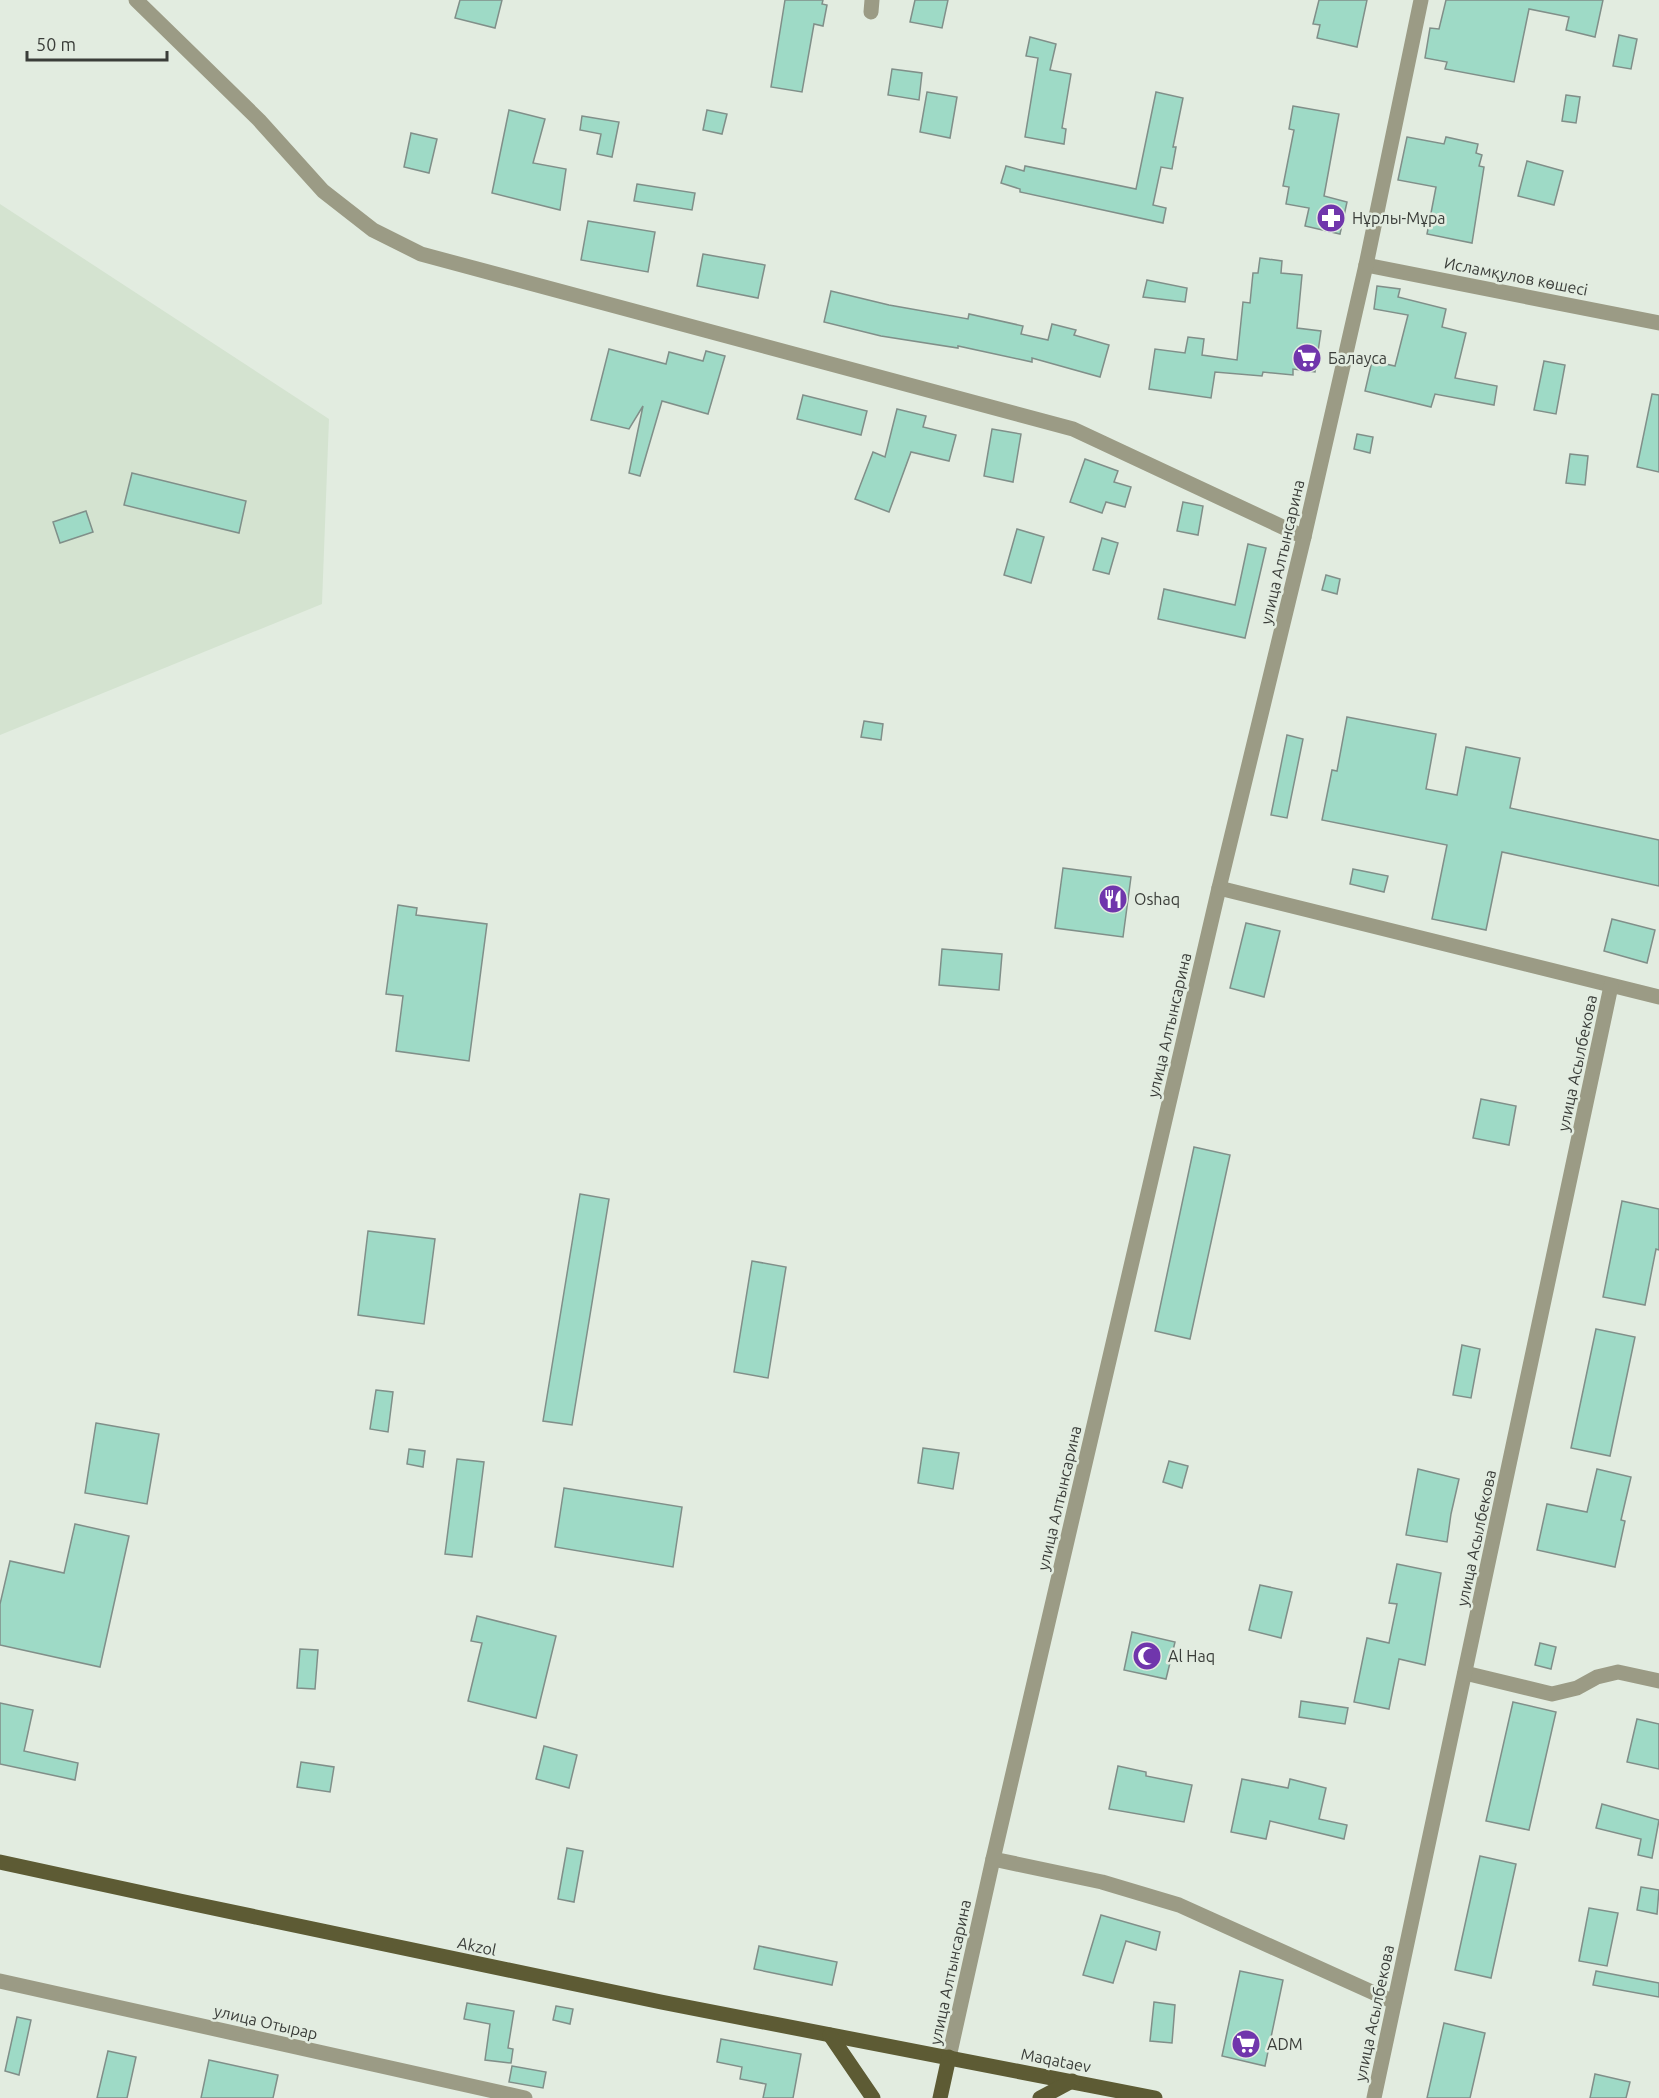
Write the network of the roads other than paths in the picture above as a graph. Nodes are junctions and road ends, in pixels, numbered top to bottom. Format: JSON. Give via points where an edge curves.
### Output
{"nodes":[{"id":1,"x":136,"y":0,"type":"edge"},
{"id":2,"x":1421,"y":0,"type":"edge"},
{"id":3,"x":1366,"y":265,"type":"junction"},
{"id":4,"x":1659,"y":323,"type":"edge"},
{"id":5,"x":1304,"y":537,"type":"junction"},
{"id":6,"x":1219,"y":888,"type":"junction"},
{"id":7,"x":1611,"y":986,"type":"junction"},
{"id":8,"x":1659,"y":997,"type":"edge"},
{"id":9,"x":1465,"y":1674,"type":"junction"},
{"id":10,"x":1659,"y":1682,"type":"edge"},
{"id":11,"x":993,"y":1859,"type":"junction"},
{"id":12,"x":0,"y":1862,"type":"edge"},
{"id":13,"x":0,"y":1981,"type":"edge"},
{"id":14,"x":1394,"y":2002,"type":"junction"},
{"id":15,"x":830,"y":2035,"type":"junction"},
{"id":16,"x":949,"y":2056,"type":"junction"},
{"id":17,"x":1072,"y":2081,"type":"junction"},
{"id":18,"x":525,"y":2098,"type":"edge"},
{"id":19,"x":873,"y":2098,"type":"edge"},
{"id":20,"x":940,"y":2098,"type":"edge"},
{"id":21,"x":1040,"y":2098,"type":"edge"},
{"id":22,"x":1155,"y":2098,"type":"edge"},
{"id":23,"x":1374,"y":2098,"type":"edge"}],
"edges":[{"from":1,"to":5,"type":"street","via":[[259,120],[323,191],[374,230],[421,254],[1072,429]]},
{"from":2,"to":3,"type":"street","name":"улица Алтынсарина"},
{"from":3,"to":4,"type":"street","name":"Исламқулов көшесі"},
{"from":3,"to":5,"type":"street","name":"улица Алтынсарина"},
{"from":5,"to":6,"type":"street","name":"улица Алтынсарина"},
{"from":6,"to":7,"type":"street"},
{"from":6,"to":11,"type":"street","name":"улица Алтынсарина"},
{"from":7,"to":8,"type":"street"},
{"from":7,"to":9,"type":"street","name":"улица Асылбекова"},
{"from":9,"to":10,"type":"street","via":[[1552,1694],[1618,1672]]},
{"from":9,"to":14,"type":"street","name":"улица Асылбекова"},
{"from":11,"to":14,"type":"street","via":[[1102,1882],[1179,1905]]},
{"from":11,"to":16,"type":"street","name":"улица Алтынсарина"},
{"from":12,"to":15,"type":"main road","name":"Akzol","via":[[335,1935]]},
{"from":13,"to":18,"type":"street","name":"улица Отырар"},
{"from":14,"to":23,"type":"street","name":"улица Асылбекова"},
{"from":15,"to":16,"type":"main road","name":"Akzol"},
{"from":15,"to":19,"type":"main road"},
{"from":16,"to":17,"type":"main road","name":"Maqataev"},
{"from":16,"to":20,"type":"main road"},
{"from":17,"to":21,"type":"main road"},
{"from":17,"to":22,"type":"main road","name":"Maqataev"}]}
